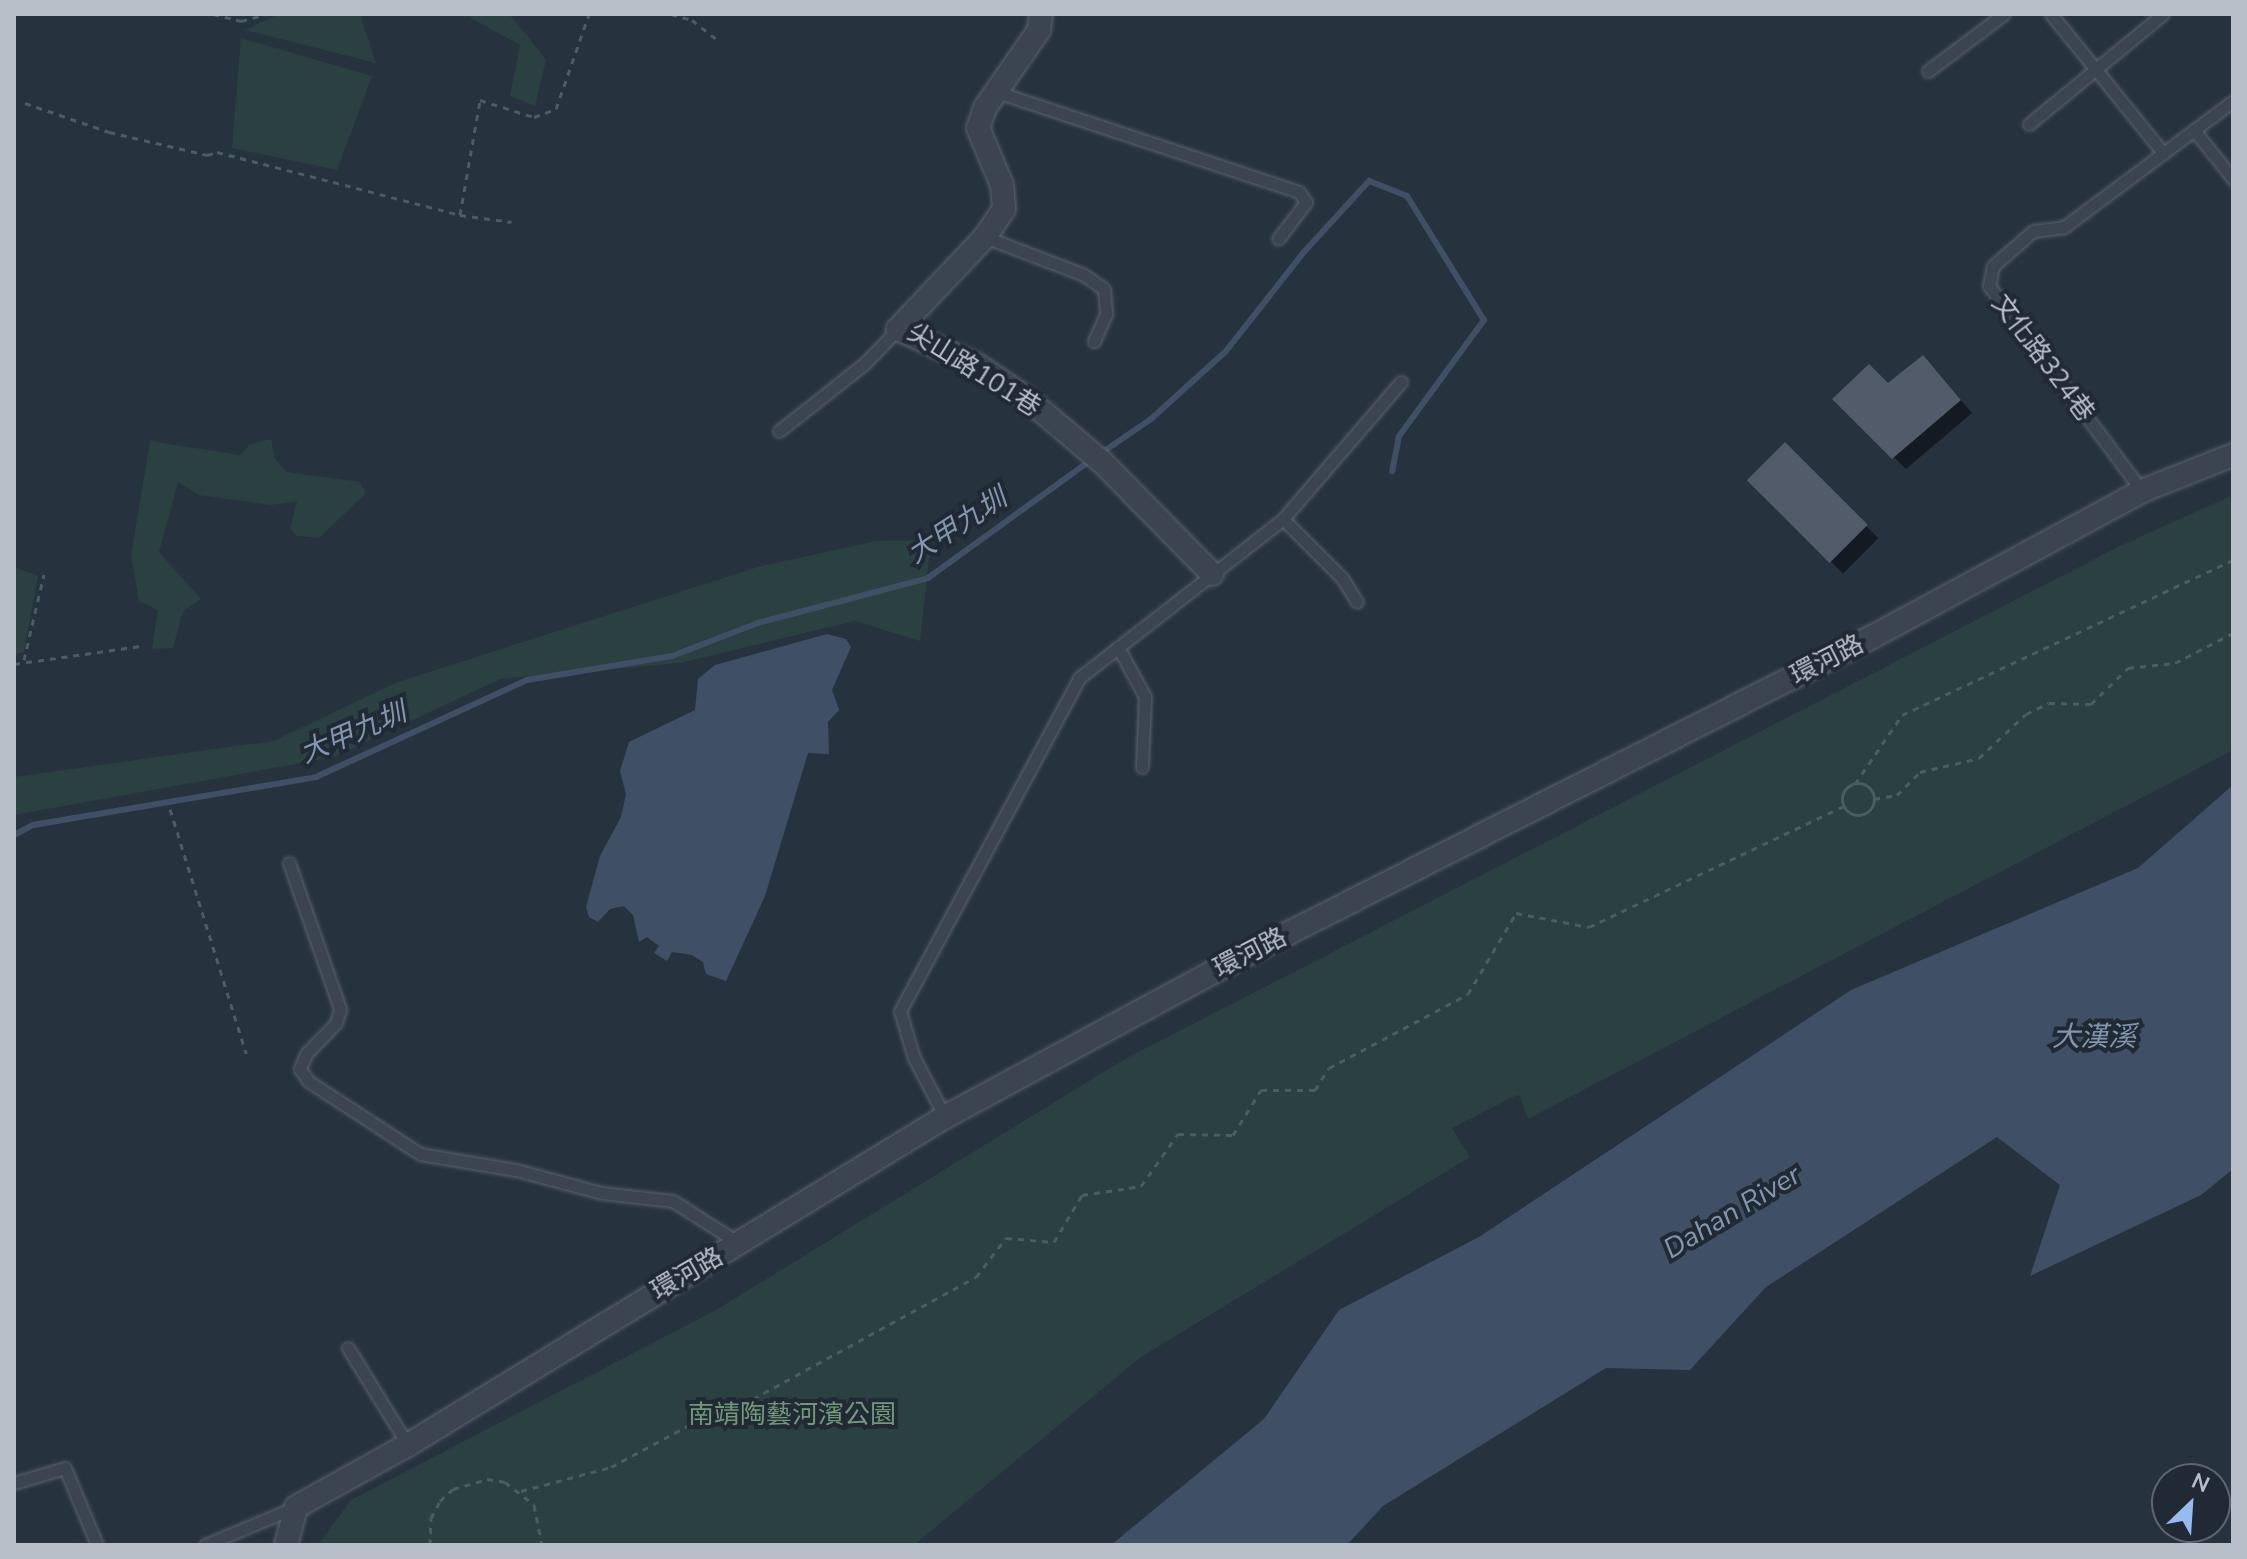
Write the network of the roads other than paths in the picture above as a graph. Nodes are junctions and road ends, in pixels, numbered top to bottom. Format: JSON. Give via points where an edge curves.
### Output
{"nodes":[{"id":1,"x":1041,"y":14,"type":"edge"},
{"id":2,"x":2004,"y":14,"type":"edge"},
{"id":3,"x":2051,"y":14,"type":"edge"},
{"id":4,"x":2163,"y":14,"type":"edge"},
{"id":5,"x":2098,"y":68,"type":"junction"},
{"id":6,"x":1928,"y":71,"type":"dead end"},
{"id":7,"x":997,"y":92,"type":"junction"},
{"id":8,"x":2233,"y":101,"type":"edge"},
{"id":9,"x":2029,"y":124,"type":"dead end"},
{"id":10,"x":2194,"y":130,"type":"junction"},
{"id":11,"x":2163,"y":153,"type":"junction"},
{"id":12,"x":2233,"y":179,"type":"edge"},
{"id":13,"x":985,"y":237,"type":"junction"},
{"id":14,"x":1278,"y":239,"type":"dead end"},
{"id":15,"x":898,"y":329,"type":"junction"},
{"id":16,"x":1094,"y":341,"type":"dead end"},
{"id":17,"x":1401,"y":382,"type":"dead end"},
{"id":18,"x":779,"y":431,"type":"dead end"},
{"id":19,"x":2233,"y":455,"type":"edge"},
{"id":20,"x":2142,"y":491,"type":"junction"},
{"id":21,"x":1283,"y":519,"type":"junction"},
{"id":22,"x":1212,"y":574,"type":"junction"},
{"id":23,"x":1357,"y":602,"type":"dead end"},
{"id":24,"x":1118,"y":647,"type":"junction"},
{"id":25,"x":1142,"y":767,"type":"dead end"},
{"id":26,"x":289,"y":863,"type":"dead end"},
{"id":27,"x":945,"y":1117,"type":"junction"},
{"id":28,"x":740,"y":1244,"type":"junction"},
{"id":29,"x":348,"y":1348,"type":"dead end"},
{"id":30,"x":408,"y":1445,"type":"junction"},
{"id":31,"x":14,"y":1483,"type":"edge"},
{"id":32,"x":296,"y":1507,"type":"junction"},
{"id":33,"x":97,"y":1545,"type":"edge"},
{"id":34,"x":205,"y":1545,"type":"edge"},
{"id":35,"x":286,"y":1545,"type":"edge"}],
"edges":[{"from":1,"to":7,"type":"street","name":"尖山路101巷","via":[[1039,30]]},
{"from":2,"to":6,"type":"lane"},
{"from":3,"to":5,"type":"lane"},
{"from":4,"to":5,"type":"lane"},
{"from":5,"to":9,"type":"lane"},
{"from":5,"to":11,"type":"lane"},
{"from":7,"to":13,"type":"street","name":"尖山路101巷","via":[[978,128],[1002,185],[1004,209]]},
{"from":7,"to":14,"type":"lane","via":[[1299,192],[1306,202]]},
{"from":8,"to":10,"type":"lane","name":"文化路324巷"},
{"from":10,"to":11,"type":"lane","name":"文化路324巷"},
{"from":10,"to":12,"type":"lane"},
{"from":11,"to":20,"type":"lane","name":"文化路324巷","via":[[2064,227],[2033,231],[1993,266],[1989,286]]},
{"from":13,"to":15,"type":"street","name":"尖山路101巷"},
{"from":13,"to":16,"type":"lane","via":[[1084,275],[1104,289],[1106,314]]},
{"from":15,"to":18,"type":"lane","via":[[865,363]]},
{"from":15,"to":22,"type":"street","name":"尖山路101巷","via":[[979,366],[1025,397],[1096,457]]},
{"from":17,"to":21,"type":"lane"},
{"from":19,"to":20,"type":"street","name":"環河路"},
{"from":20,"to":27,"type":"street","name":"環河路","via":[[1874,636],[1224,966]]},
{"from":21,"to":22,"type":"lane"},
{"from":21,"to":23,"type":"lane","via":[[1342,578]]},
{"from":22,"to":24,"type":"lane"},
{"from":24,"to":25,"type":"lane","via":[[1145,697]]},
{"from":24,"to":27,"type":"lane","via":[[1079,678],[900,1011],[914,1058]]},
{"from":26,"to":28,"type":"lane","via":[[340,1009],[336,1023],[306,1054],[300,1069],[308,1081],[420,1154],[516,1170],[602,1193],[673,1201]]},
{"from":27,"to":28,"type":"street","name":"環河路"},
{"from":28,"to":30,"type":"street","name":"環河路"},
{"from":29,"to":30,"type":"lane"},
{"from":30,"to":32,"type":"street","name":"環河路"},
{"from":31,"to":33,"type":"lane","via":[[65,1468]]},
{"from":32,"to":34,"type":"lane","name":"環河路"},
{"from":32,"to":35,"type":"street"}]}
